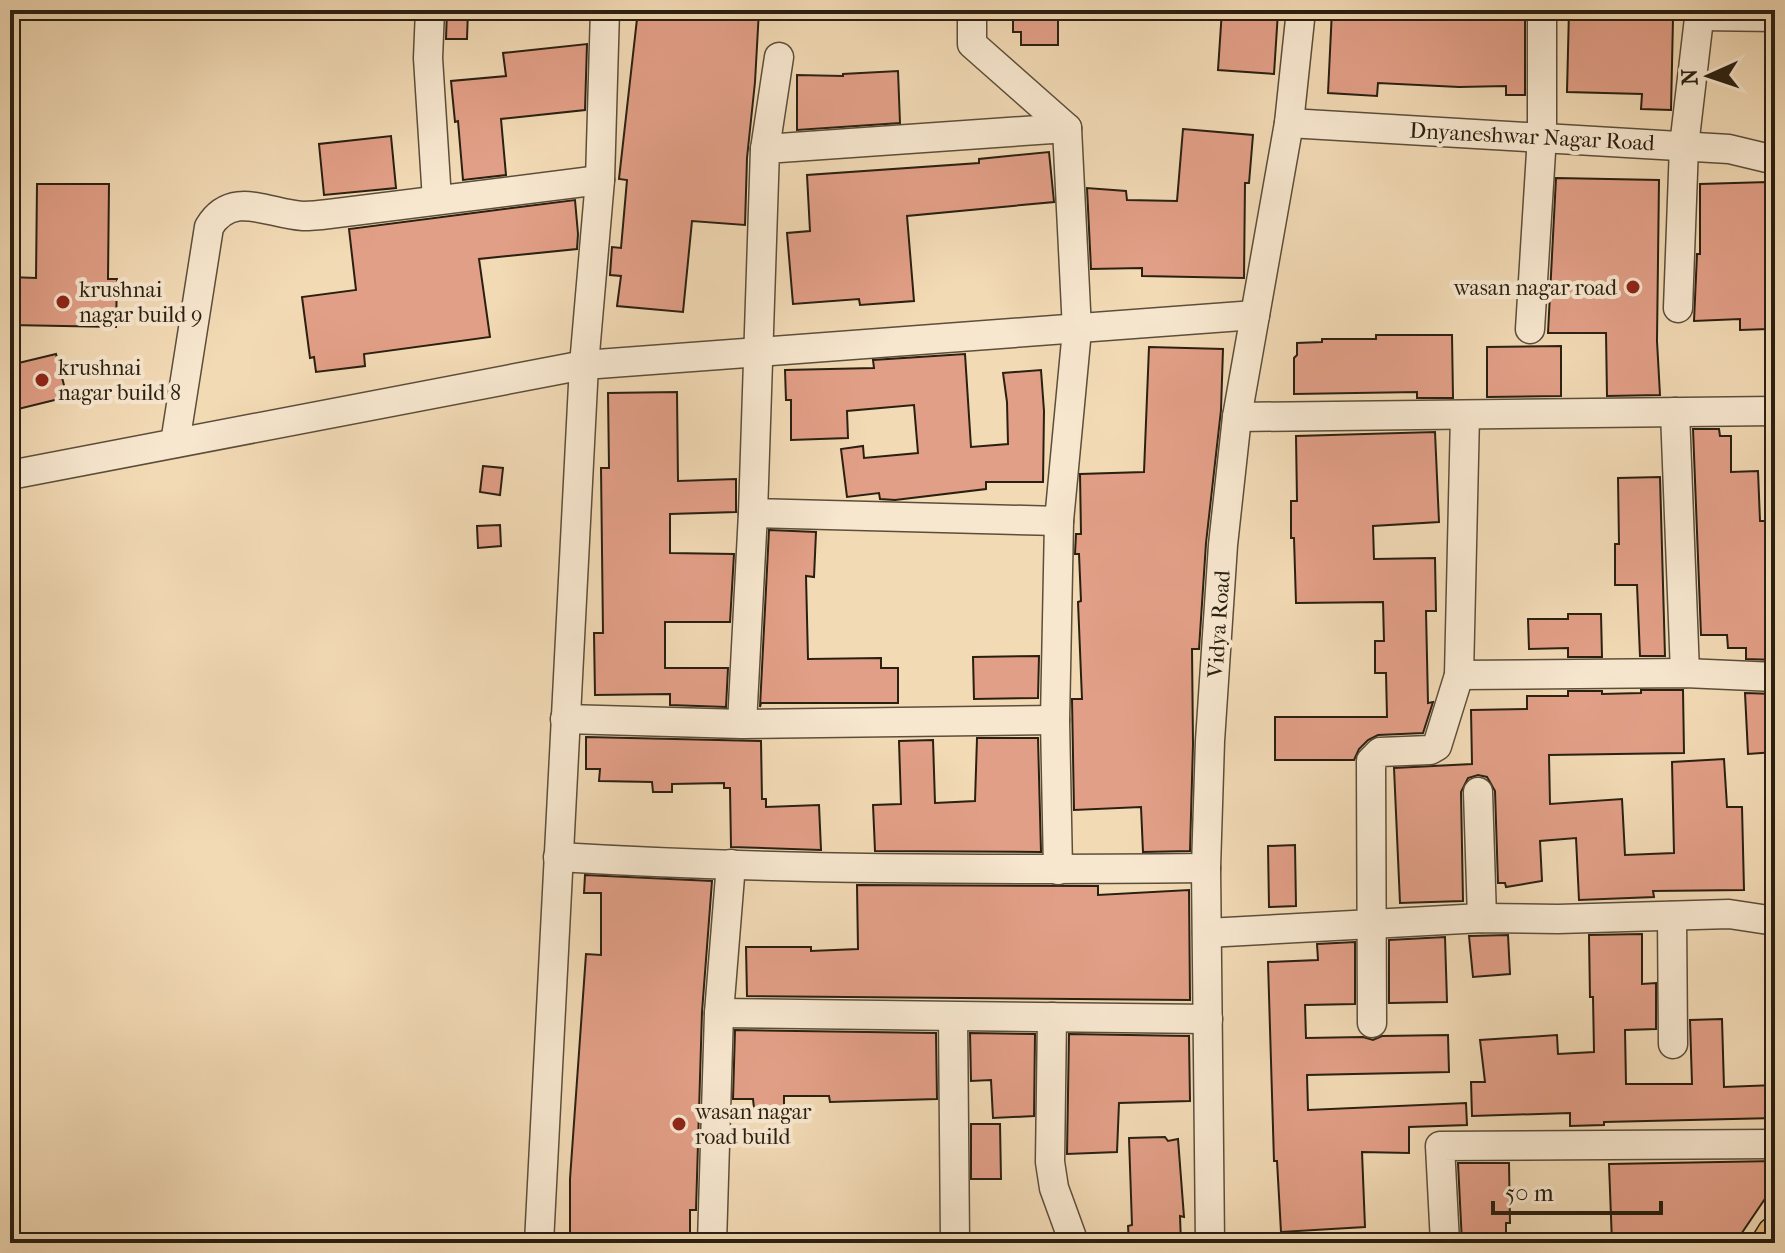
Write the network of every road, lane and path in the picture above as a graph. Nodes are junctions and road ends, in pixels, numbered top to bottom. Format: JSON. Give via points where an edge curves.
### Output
{"nodes":[{"id":1,"x":430,"y":10,"type":"edge"},
{"id":2,"x":605,"y":10,"type":"edge"},
{"id":3,"x":972,"y":10,"type":"edge"},
{"id":4,"x":1301,"y":10,"type":"edge"},
{"id":5,"x":1542,"y":10,"type":"edge"},
{"id":6,"x":1700,"y":13,"type":"edge"},
{"id":7,"x":1775,"y":17,"type":"edge"},
{"id":8,"x":779,"y":57,"type":"dead end"},
{"id":9,"x":1289,"y":123,"type":"junction"},
{"id":10,"x":1067,"y":128,"type":"junction"},
{"id":11,"x":1542,"y":136,"type":"junction"},
{"id":12,"x":1684,"y":146,"type":"junction"},
{"id":13,"x":765,"y":149,"type":"junction"},
{"id":14,"x":1775,"y":160,"type":"edge"},
{"id":15,"x":600,"y":180,"type":"junction"},
{"id":16,"x":437,"y":200,"type":"junction"},
{"id":17,"x":1678,"y":308,"type":"dead end"},
{"id":18,"x":1255,"y":315,"type":"junction"},
{"id":19,"x":1530,"y":329,"type":"dead end"},
{"id":20,"x":1077,"y":330,"type":"junction"},
{"id":21,"x":759,"y":352,"type":"junction"},
{"id":22,"x":584,"y":365,"type":"junction"},
{"id":23,"x":1775,"y":411,"type":"edge"},
{"id":24,"x":1675,"y":412,"type":"junction"},
{"id":25,"x":1465,"y":415,"type":"junction"},
{"id":26,"x":1237,"y":417,"type":"junction"},
{"id":27,"x":175,"y":443,"type":"junction"},
{"id":28,"x":10,"y":475,"type":"edge"},
{"id":29,"x":753,"y":513,"type":"junction"},
{"id":30,"x":1059,"y":521,"type":"junction"},
{"id":31,"x":1685,"y":673,"type":"junction"},
{"id":32,"x":1459,"y":675,"type":"junction"},
{"id":33,"x":1775,"y":677,"type":"edge"},
{"id":34,"x":565,"y":719,"type":"junction"},
{"id":35,"x":1055,"y":720,"type":"junction"},
{"id":36,"x":742,"y":724,"type":"junction"},
{"id":37,"x":1478,"y":792,"type":"dead end"},
{"id":38,"x":558,"y":857,"type":"junction"},
{"id":39,"x":731,"y":864,"type":"junction"},
{"id":40,"x":1206,"y":868,"type":"junction"},
{"id":41,"x":1058,"y":870,"type":"junction"},
{"id":42,"x":1672,"y":916,"type":"junction"},
{"id":43,"x":1482,"y":918,"type":"junction"},
{"id":44,"x":1775,"y":921,"type":"edge"},
{"id":45,"x":1371,"y":924,"type":"junction"},
{"id":46,"x":1207,"y":933,"type":"junction"},
{"id":47,"x":719,"y":1013,"type":"junction"},
{"id":48,"x":953,"y":1017,"type":"junction"},
{"id":49,"x":1052,"y":1017,"type":"junction"},
{"id":50,"x":1208,"y":1019,"type":"junction"},
{"id":51,"x":1372,"y":1023,"type":"dead end"},
{"id":52,"x":1673,"y":1044,"type":"dead end"},
{"id":53,"x":1775,"y":1144,"type":"edge"},
{"id":54,"x":1775,"y":1235,"type":"edge"},
{"id":55,"x":539,"y":1243,"type":"edge"},
{"id":56,"x":712,"y":1243,"type":"edge"},
{"id":57,"x":955,"y":1243,"type":"edge"},
{"id":58,"x":1074,"y":1243,"type":"edge"},
{"id":59,"x":1210,"y":1243,"type":"edge"},
{"id":60,"x":1445,"y":1243,"type":"edge"},
{"id":61,"x":1770,"y":1243,"type":"edge"}],
"edges":[{"from":1,"to":16,"type":"street"},
{"from":2,"to":15,"type":"street"},
{"from":3,"to":10,"type":"street","via":[[972,44]]},
{"from":4,"to":9,"type":"street","name":"Vidya Road"},
{"from":5,"to":11,"type":"street"},
{"from":6,"to":7,"type":"street"},
{"from":6,"to":12,"type":"street"},
{"from":8,"to":13,"type":"street"},
{"from":9,"to":11,"type":"street","name":"Dnyaneshwar Nagar Road"},
{"from":9,"to":18,"type":"street","name":"Vidya Road"},
{"from":10,"to":13,"type":"street"},
{"from":10,"to":20,"type":"street"},
{"from":11,"to":12,"type":"street","name":"Dnyaneshwar Nagar Road"},
{"from":11,"to":19,"type":"street"},
{"from":12,"to":14,"type":"street","name":"Dnyaneshwar Nagar Road"},
{"from":12,"to":17,"type":"street"},
{"from":13,"to":21,"type":"street"},
{"from":15,"to":16,"type":"street"},
{"from":15,"to":22,"type":"street"},
{"from":16,"to":27,"type":"street","via":[[302,216],[247,206],[218,213],[209,227]]},
{"from":18,"to":20,"type":"street"},
{"from":18,"to":26,"type":"street","name":"Vidya Road"},
{"from":20,"to":21,"type":"street"},
{"from":20,"to":30,"type":"street"},
{"from":21,"to":22,"type":"street"},
{"from":21,"to":29,"type":"street"},
{"from":22,"to":27,"type":"street"},
{"from":22,"to":34,"type":"street"},
{"from":23,"to":24,"type":"street"},
{"from":24,"to":25,"type":"street"},
{"from":24,"to":31,"type":"street"},
{"from":25,"to":26,"type":"street"},
{"from":25,"to":32,"type":"street"},
{"from":26,"to":40,"type":"street","name":"Vidya Road","via":[[1223,545]]},
{"from":27,"to":28,"type":"street"},
{"from":29,"to":30,"type":"street"},
{"from":29,"to":36,"type":"street"},
{"from":30,"to":35,"type":"street"},
{"from":31,"to":32,"type":"street"},
{"from":31,"to":33,"type":"street"},
{"from":32,"to":45,"type":"street","via":[[1437,746],[1380,752],[1371,761]]},
{"from":34,"to":36,"type":"street"},
{"from":34,"to":38,"type":"street"},
{"from":35,"to":36,"type":"street"},
{"from":35,"to":41,"type":"street"},
{"from":37,"to":43,"type":"street"},
{"from":38,"to":39,"type":"street"},
{"from":38,"to":55,"type":"street"},
{"from":39,"to":41,"type":"street"},
{"from":39,"to":47,"type":"street"},
{"from":40,"to":41,"type":"street"},
{"from":40,"to":46,"type":"street","name":"Vidya Road"},
{"from":42,"to":43,"type":"street"},
{"from":42,"to":44,"type":"street","via":[[1729,914]]},
{"from":42,"to":52,"type":"street"},
{"from":43,"to":45,"type":"street"},
{"from":45,"to":46,"type":"street"},
{"from":45,"to":51,"type":"street"},
{"from":46,"to":50,"type":"street","name":"Vidya Road"},
{"from":47,"to":48,"type":"street"},
{"from":47,"to":56,"type":"street"},
{"from":48,"to":49,"type":"street"},
{"from":48,"to":57,"type":"street"},
{"from":49,"to":50,"type":"street"},
{"from":49,"to":58,"type":"street","via":[[1050,1162]]},
{"from":50,"to":59,"type":"street","name":"Vidya Road"},
{"from":53,"to":60,"type":"street","via":[[1440,1146]]},
{"from":54,"to":61,"type":"main road"}]}
